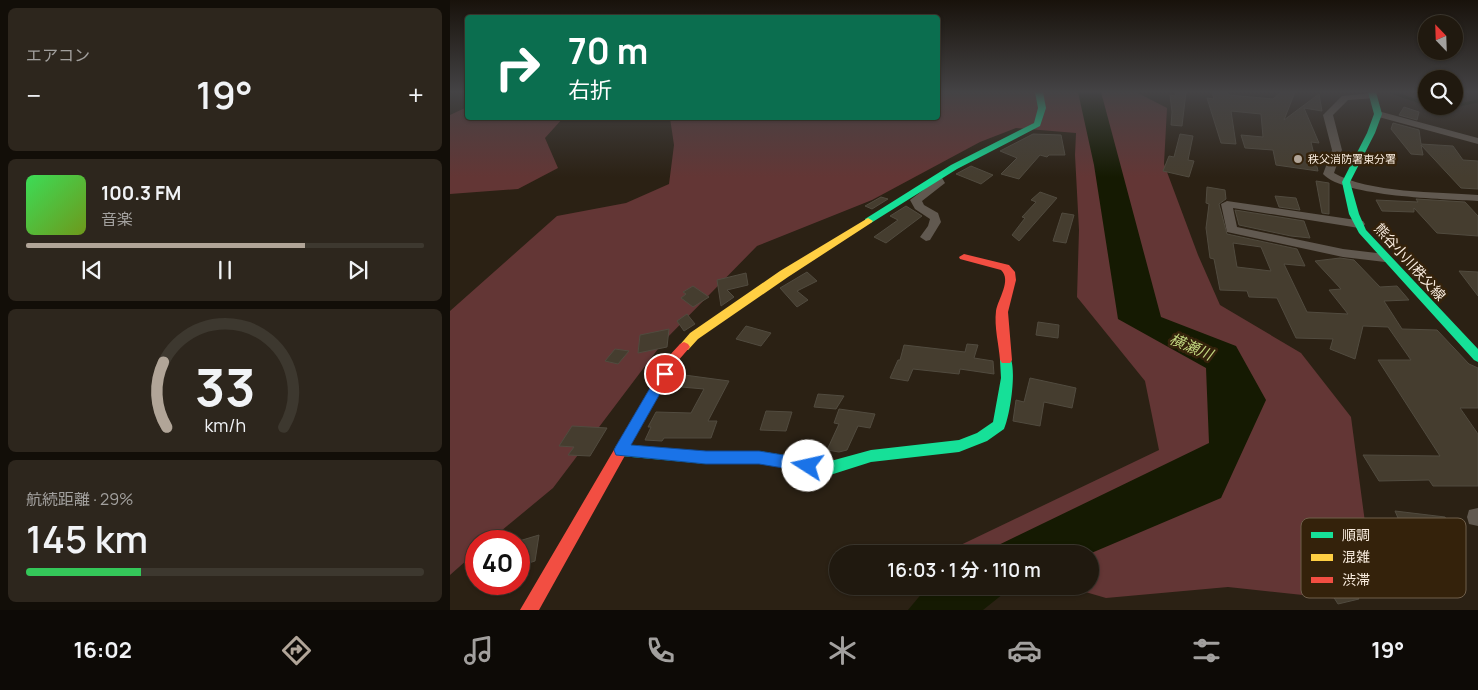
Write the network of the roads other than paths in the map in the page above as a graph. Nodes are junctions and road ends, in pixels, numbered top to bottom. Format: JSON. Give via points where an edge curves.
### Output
{"nodes":[{"id":1,"x":1039,"y":120,"type":"edge"},
{"id":2,"x":1329,"y":120,"type":"edge"},
{"id":3,"x":1376,"y":120,"type":"edge"},
{"id":4,"x":1402,"y":120,"type":"edge"},
{"id":5,"x":1478,"y":141,"type":"edge"},
{"id":6,"x":937,"y":178,"type":"junction"},
{"id":7,"x":1346,"y":182,"type":"junction"},
{"id":8,"x":1478,"y":198,"type":"edge"},
{"id":9,"x":1359,"y":224,"type":"junction"},
{"id":10,"x":926,"y":237,"type":"dead end"},
{"id":11,"x":964,"y":257,"type":"dead end"},
{"id":12,"x":1385,"y":258,"type":"junction"},
{"id":13,"x":1478,"y":356,"type":"edge"},
{"id":14,"x":621,"y":450,"type":"junction"},
{"id":15,"x":529,"y":610,"type":"edge"}],
"edges":[{"from":1,"to":6,"type":"street"},
{"from":2,"to":7,"type":"street","via":[[1337,150],[1328,174]]},
{"from":3,"to":7,"type":"street"},
{"from":4,"to":5,"type":"street"},
{"from":6,"to":10,"type":"street","via":[[940,183],[916,200],[919,207],[932,212],[937,219]]},
{"from":6,"to":14,"type":"street","via":[[784,274],[694,336],[673,359]]},
{"from":7,"to":8,"type":"street","via":[[1394,191]]},
{"from":7,"to":9,"type":"street","name":"熊谷小川秩父線","via":[[1348,197]]},
{"from":9,"to":12,"type":"street","name":"熊谷小川秩父線"},
{"from":9,"to":12,"type":"street","via":[[1227,204],[1231,229]]},
{"from":11,"to":14,"type":"street","via":[[1005,267],[1010,272],[1002,312],[1006,385],[999,425],[982,437],[959,446],[871,456],[827,469],[759,457],[706,458]]},
{"from":12,"to":13,"type":"street","name":"熊谷小川秩父線"},
{"from":14,"to":15,"type":"street"}]}
